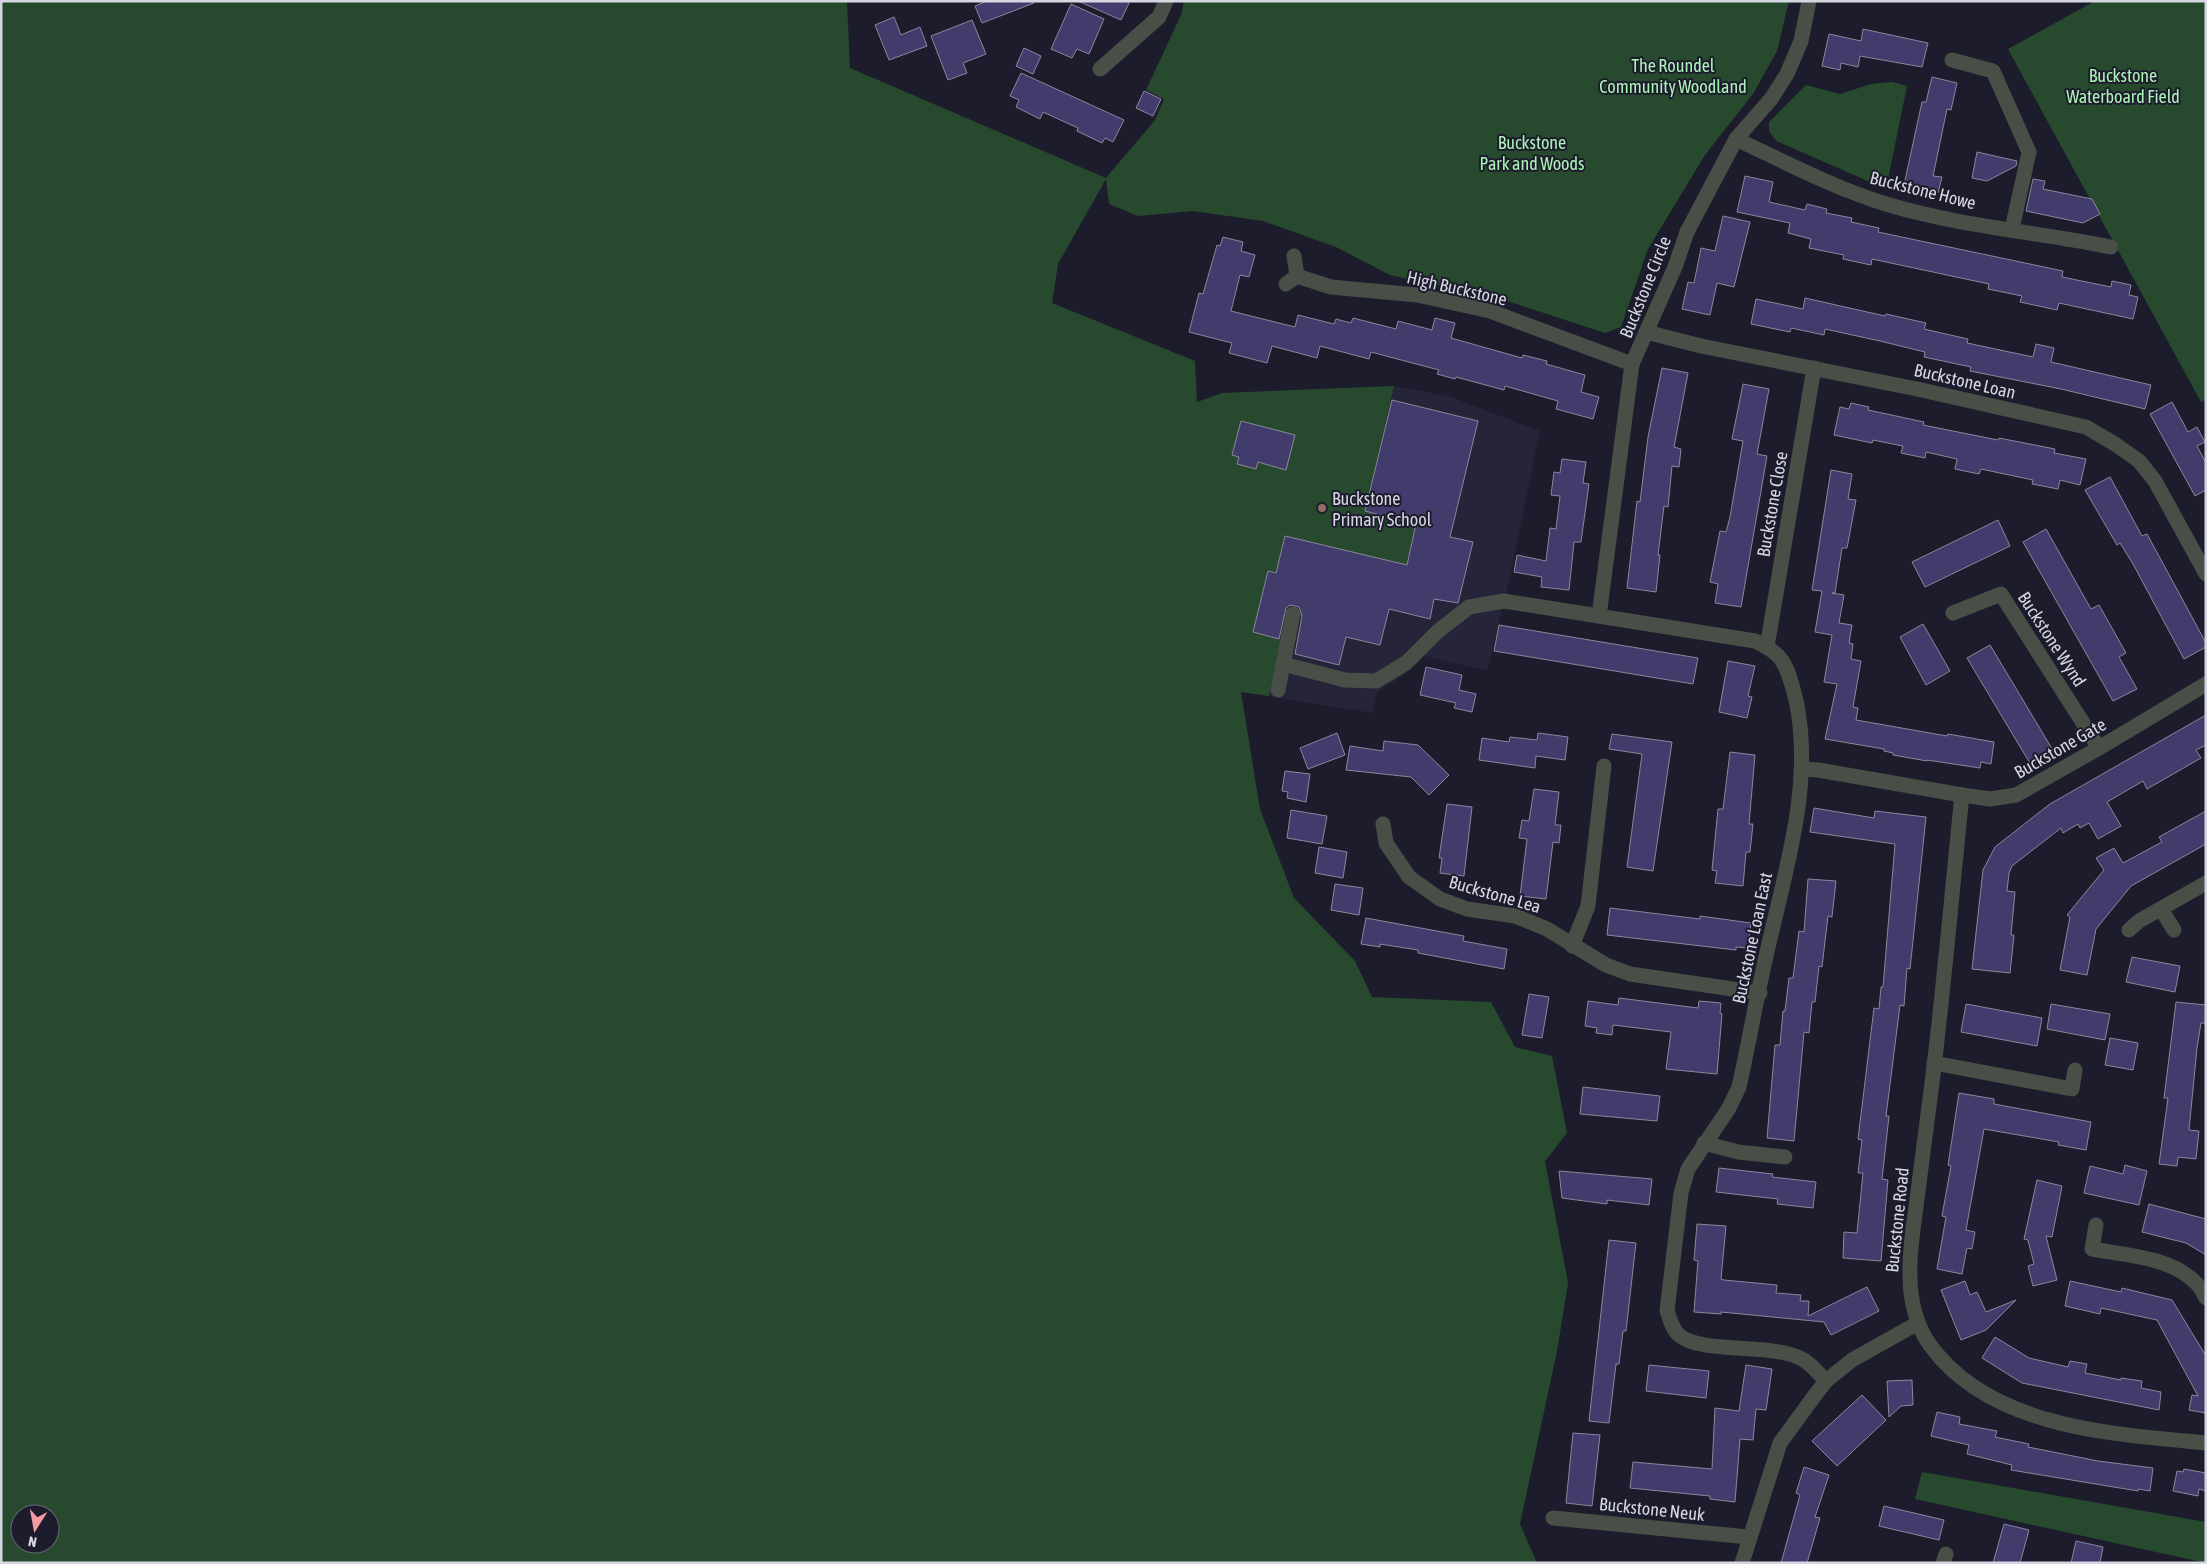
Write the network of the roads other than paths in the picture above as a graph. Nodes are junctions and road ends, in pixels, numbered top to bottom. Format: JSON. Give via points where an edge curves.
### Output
{"nodes":[{"id":1,"x":1166,"y":1,"type":"edge"},
{"id":2,"x":1809,"y":1,"type":"edge"},
{"id":3,"x":1952,"y":60,"type":"dead end"},
{"id":4,"x":1100,"y":69,"type":"dead end"},
{"id":5,"x":1736,"y":139,"type":"junction"},
{"id":6,"x":2012,"y":229,"type":"junction"},
{"id":7,"x":2111,"y":247,"type":"dead end"},
{"id":8,"x":1294,"y":256,"type":"dead end"},
{"id":9,"x":1646,"y":332,"type":"junction"},
{"id":10,"x":1632,"y":364,"type":"junction"},
{"id":11,"x":1814,"y":368,"type":"junction"},
{"id":12,"x":2206,"y":574,"type":"edge"},
{"id":13,"x":1953,"y":613,"type":"dead end"},
{"id":14,"x":1293,"y":614,"type":"dead end"},
{"id":15,"x":1599,"y":616,"type":"junction"},
{"id":16,"x":1766,"y":647,"type":"junction"},
{"id":17,"x":1283,"y":664,"type":"junction"},
{"id":18,"x":2206,"y":684,"type":"edge"},
{"id":19,"x":1278,"y":690,"type":"dead end"},
{"id":20,"x":2100,"y":748,"type":"junction"},
{"id":21,"x":1604,"y":766,"type":"dead end"},
{"id":22,"x":1802,"y":769,"type":"junction"},
{"id":23,"x":1962,"y":795,"type":"junction"},
{"id":24,"x":1383,"y":824,"type":"dead end"},
{"id":25,"x":2206,"y":883,"type":"edge"},
{"id":26,"x":2161,"y":909,"type":"junction"},
{"id":27,"x":2129,"y":930,"type":"dead end"},
{"id":28,"x":2174,"y":930,"type":"dead end"},
{"id":29,"x":1572,"y":946,"type":"junction"},
{"id":30,"x":1760,"y":993,"type":"junction"},
{"id":31,"x":1934,"y":1063,"type":"junction"},
{"id":32,"x":2075,"y":1070,"type":"dead end"},
{"id":33,"x":1704,"y":1143,"type":"junction"},
{"id":34,"x":1785,"y":1157,"type":"dead end"},
{"id":35,"x":2096,"y":1225,"type":"dead end"},
{"id":36,"x":2206,"y":1298,"type":"edge"},
{"id":37,"x":1918,"y":1322,"type":"junction"},
{"id":38,"x":1826,"y":1381,"type":"junction"},
{"id":39,"x":2206,"y":1443,"type":"edge"},
{"id":40,"x":1553,"y":1518,"type":"dead end"},
{"id":41,"x":1748,"y":1537,"type":"junction"},
{"id":42,"x":1742,"y":1563,"type":"edge"}],
"edges":[{"from":1,"to":4,"type":"street","via":[[1159,17]]},
{"from":2,"to":5,"type":"street","name":"Buckstone Circle","via":[[1801,41],[1787,74],[1771,99]]},
{"from":3,"to":6,"type":"street","via":[[1993,71],[2029,152]]},
{"from":5,"to":6,"type":"street","name":"Buckstone Howe","via":[[1832,184],[1886,204]]},
{"from":5,"to":9,"type":"street","name":"Buckstone Circle","via":[[1687,232]]},
{"from":6,"to":7,"type":"street","name":"Buckstone Howe"},
{"from":8,"to":10,"type":"street","name":"High Buckstone","via":[[1292,280],[1417,295],[1490,311]]},
{"from":9,"to":10,"type":"street","name":"Buckstone Circle"},
{"from":9,"to":11,"type":"street","name":"Buckstone Loan"},
{"from":10,"to":15,"type":"street","name":"Buckstone Circle"},
{"from":11,"to":12,"type":"street","name":"Buckstone Loan","via":[[2086,427],[2139,461],[2155,480]]},
{"from":11,"to":16,"type":"street","name":"Buckstone Close"},
{"from":13,"to":20,"type":"street","name":"Buckstone Wynd","via":[[2001,594]]},
{"from":14,"to":17,"type":"street"},
{"from":15,"to":16,"type":"street","name":"Buckstone Loan East","via":[[1755,642]]},
{"from":15,"to":17,"type":"street","name":"Buckstone Loan East","via":[[1504,601],[1469,607],[1437,632],[1406,663],[1376,680],[1345,680]]},
{"from":16,"to":22,"type":"street","name":"Buckstone Loan East","via":[[1780,657],[1792,682]]},
{"from":17,"to":19,"type":"street"},
{"from":18,"to":20,"type":"street","name":"Buckstone Gate"},
{"from":20,"to":23,"type":"street","name":"Buckstone Gate","via":[[2016,795],[1990,798]]},
{"from":21,"to":29,"type":"street","via":[[1595,794],[1588,906]]},
{"from":22,"to":23,"type":"street","name":"Buckstone Gate"},
{"from":22,"to":30,"type":"street","name":"Buckstone Loan East","via":[[1790,855]]},
{"from":23,"to":31,"type":"street","name":"Buckstone Road"},
{"from":24,"to":29,"type":"street","name":"Buckstone Lea","via":[[1386,843],[1409,877],[1440,899],[1467,909],[1515,916],[1547,929]]},
{"from":25,"to":26,"type":"street"},
{"from":26,"to":27,"type":"street"},
{"from":26,"to":28,"type":"street"},
{"from":29,"to":30,"type":"street","name":"Buckstone Lea","via":[[1630,974]]},
{"from":30,"to":33,"type":"street","name":"Buckstone Loan East","via":[[1738,1087],[1729,1108]]},
{"from":31,"to":32,"type":"street","via":[[2072,1089]]},
{"from":31,"to":37,"type":"street","name":"Buckstone Road","via":[[1910,1252],[1911,1298]]},
{"from":33,"to":34,"type":"street","via":[[1738,1152]]},
{"from":33,"to":38,"type":"street","name":"Buckstone Loan East","via":[[1688,1169],[1681,1193],[1667,1311],[1672,1326],[1679,1336],[1697,1344],[1778,1351],[1801,1358]]},
{"from":35,"to":36,"type":"street","via":[[2092,1249],[2179,1270],[2196,1282]]},
{"from":37,"to":38,"type":"street","via":[[1852,1360]]},
{"from":37,"to":39,"type":"street","name":"Buckstone Road","via":[[1928,1344],[1961,1380],[1982,1394],[2032,1415],[2098,1431]]},
{"from":38,"to":41,"type":"street","via":[[1780,1443]]},
{"from":40,"to":41,"type":"street","name":"Buckstone Neuk"},
{"from":41,"to":42,"type":"street"}]}
